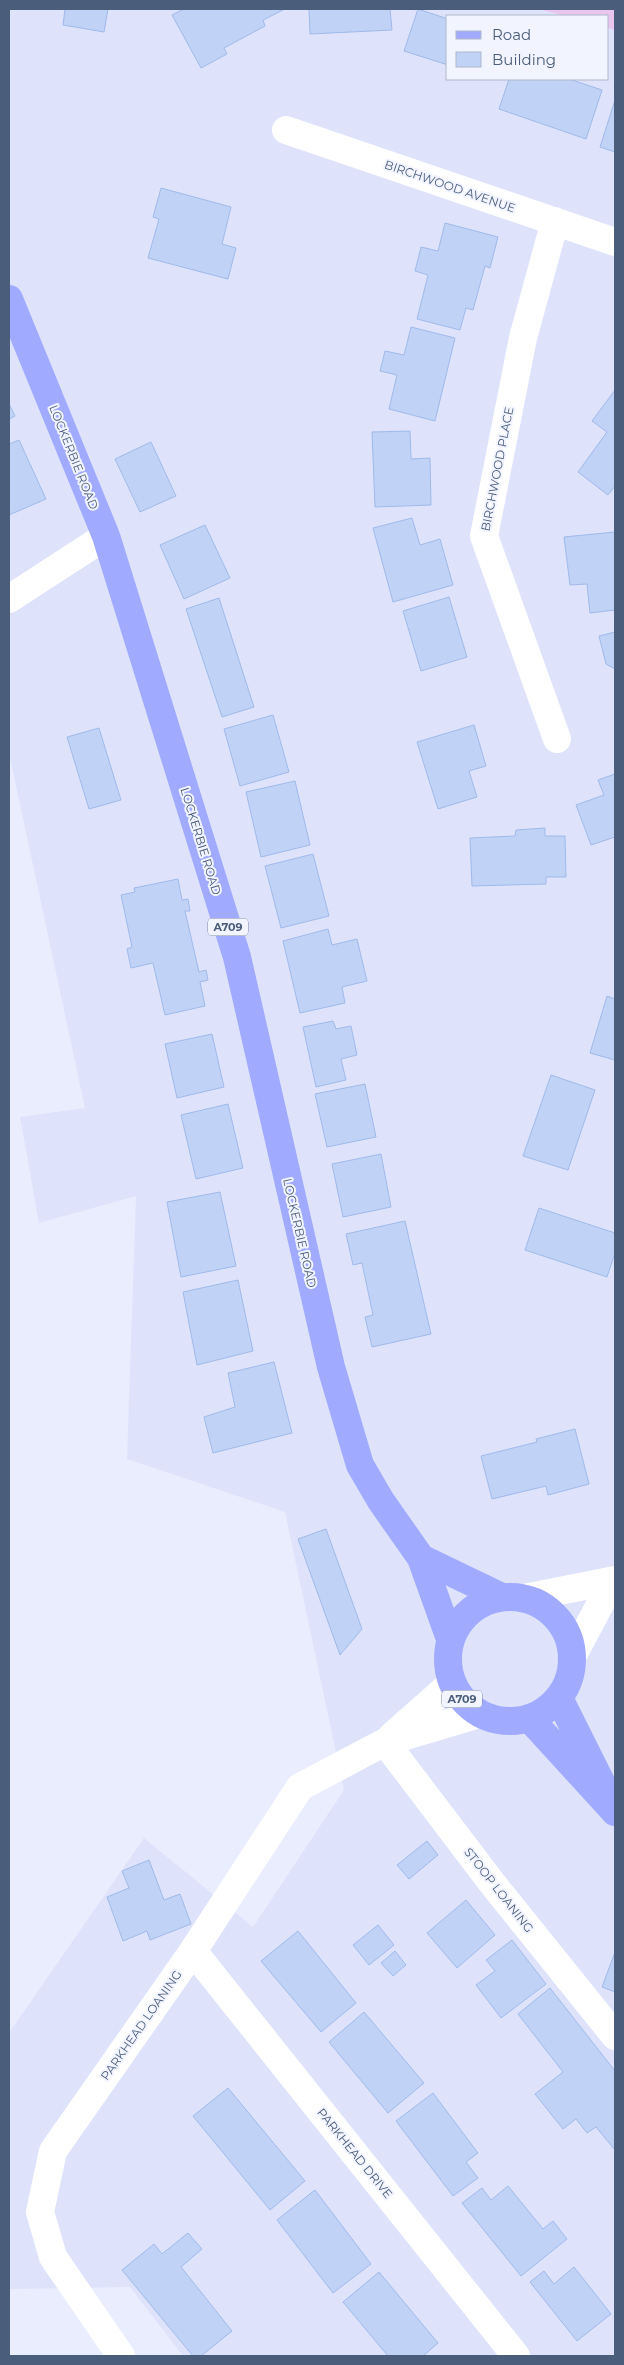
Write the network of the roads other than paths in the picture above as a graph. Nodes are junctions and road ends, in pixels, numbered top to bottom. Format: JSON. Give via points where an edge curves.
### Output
{"nodes":[{"id":1,"x":286,"y":130,"type":"dead end"},
{"id":2,"x":555,"y":221,"type":"junction"},
{"id":3,"x":615,"y":242,"type":"edge"},
{"id":4,"x":9,"y":299,"type":"edge"},
{"id":5,"x":106,"y":536,"type":"junction"},
{"id":6,"x":9,"y":599,"type":"edge"},
{"id":7,"x":557,"y":739,"type":"dead end"},
{"id":8,"x":421,"y":1558,"type":"junction"},
{"id":9,"x":613,"y":1581,"type":"edge"},
{"id":10,"x":513,"y":1598,"type":"junction"},
{"id":11,"x":450,"y":1639,"type":"junction"},
{"id":12,"x":572,"y":1657,"type":"junction"},
{"id":13,"x":452,"y":1683,"type":"junction"},
{"id":14,"x":559,"y":1698,"type":"junction"},
{"id":15,"x":479,"y":1714,"type":"junction"},
{"id":16,"x":530,"y":1719,"type":"junction"},
{"id":17,"x":385,"y":1742,"type":"junction"},
{"id":18,"x":615,"y":1812,"type":"edge"},
{"id":19,"x":193,"y":1951,"type":"junction"},
{"id":20,"x":615,"y":2036,"type":"edge"},
{"id":21,"x":121,"y":2356,"type":"edge"},
{"id":22,"x":516,"y":2356,"type":"edge"}],
"edges":[{"from":1,"to":2,"type":"street","name":"BIRCHWOOD AVENUE"},
{"from":2,"to":3,"type":"street","name":"BIRCHWOOD AVENUE"},
{"from":2,"to":7,"type":"street","name":"BIRCHWOOD PLACE","via":[[523,338],[484,536]]},
{"from":4,"to":5,"type":"main road","name":"LOCKERBIE ROAD","number":"A709"},
{"from":5,"to":6,"type":"street"},
{"from":5,"to":8,"type":"main road","name":"LOCKERBIE ROAD","number":"A709","via":[[237,957],[331,1367],[360,1465]]},
{"from":8,"to":10,"type":"main road","name":"LOCKERBIE ROAD","number":"A709"},
{"from":8,"to":11,"type":"main road","name":"LOCKERBIE ROAD","number":"A709"},
{"from":9,"to":10,"type":"street"},
{"from":9,"to":12,"type":"street"},
{"from":10,"to":11,"type":"main road","number":"A709","via":[[485,1601],[458,1623]]},
{"from":10,"to":12,"type":"main road","number":"A709","via":[[543,1606],[558,1620],[568,1637]]},
{"from":11,"to":13,"type":"main road","number":"A709","via":[[447,1654]]},
{"from":12,"to":14,"type":"main road","number":"A709","via":[[567,1685]]},
{"from":13,"to":15,"type":"main road","number":"A709","via":[[463,1701]]},
{"from":13,"to":17,"type":"street","name":"PARKHEAD LOANING"},
{"from":14,"to":16,"type":"main road","number":"A709"},
{"from":14,"to":18,"type":"main road"},
{"from":15,"to":16,"type":"main road","number":"A709","via":[[495,1721]]},
{"from":15,"to":17,"type":"street","name":"PARKHEAD LOANING"},
{"from":16,"to":18,"type":"main road"},
{"from":17,"to":19,"type":"street","name":"PARKHEAD LOANING","via":[[300,1787]]},
{"from":17,"to":20,"type":"street","name":"STOOP LOANING","via":[[492,1883]]},
{"from":19,"to":21,"type":"street","name":"PARKHEAD LOANING","via":[[53,2151],[40,2212],[53,2257]]},
{"from":19,"to":22,"type":"street","name":"PARKHEAD DRIVE"}]}
